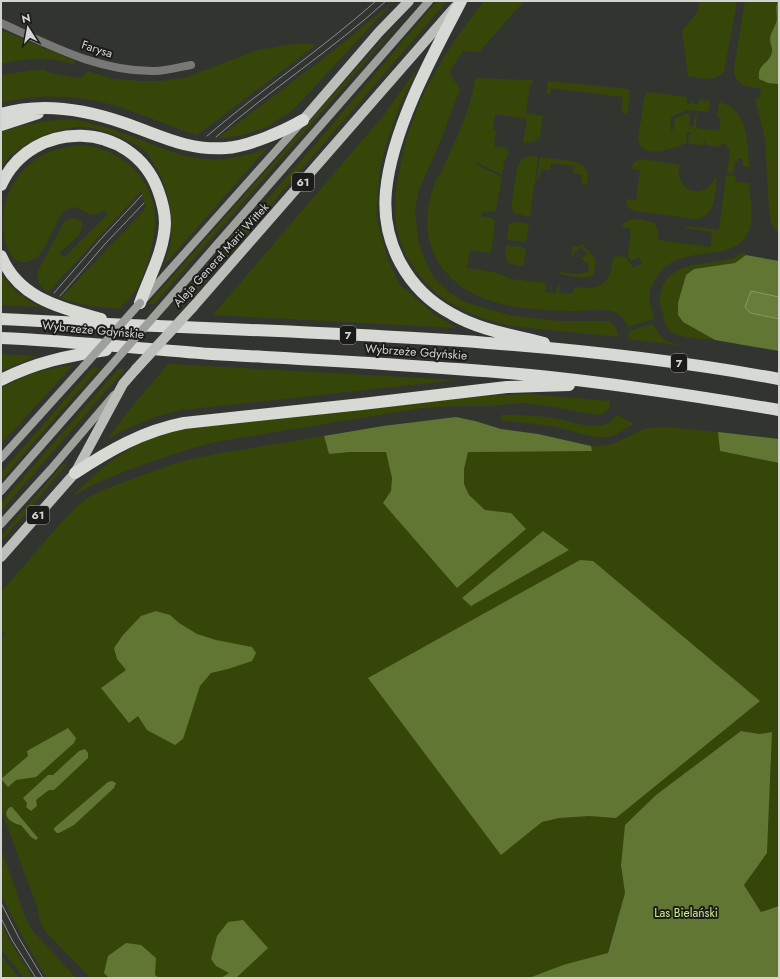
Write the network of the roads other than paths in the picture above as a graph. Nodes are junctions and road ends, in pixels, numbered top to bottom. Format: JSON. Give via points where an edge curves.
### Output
{"nodes":[{"id":1,"x":409,"y":1,"type":"edge"},
{"id":2,"x":429,"y":1,"type":"edge"},
{"id":3,"x":460,"y":1,"type":"edge"},
{"id":4,"x":1,"y":23,"type":"edge"},
{"id":5,"x":191,"y":65,"type":"dead end"},
{"id":6,"x":67,"y":110,"type":"junction"},
{"id":7,"x":1,"y":114,"type":"edge"},
{"id":8,"x":303,"y":120,"type":"junction"},
{"id":9,"x":1,"y":125,"type":"edge"},
{"id":10,"x":1,"y":185,"type":"edge"},
{"id":11,"x":1,"y":256,"type":"edge"},
{"id":12,"x":140,"y":304,"type":"junction"},
{"id":13,"x":1,"y":319,"type":"edge"},
{"id":14,"x":117,"y":324,"type":"junction"},
{"id":15,"x":1,"y":338,"type":"edge"},
{"id":16,"x":122,"y":347,"type":"junction"},
{"id":17,"x":578,"y":351,"type":"junction"},
{"id":18,"x":779,"y":379,"type":"edge"},
{"id":19,"x":1,"y":380,"type":"edge"},
{"id":20,"x":123,"y":384,"type":"junction"},
{"id":21,"x":610,"y":384,"type":"junction"},
{"id":22,"x":779,"y":410,"type":"edge"},
{"id":23,"x":1,"y":458,"type":"edge"},
{"id":24,"x":75,"y":473,"type":"junction"},
{"id":25,"x":1,"y":491,"type":"edge"},
{"id":26,"x":1,"y":524,"type":"edge"},
{"id":27,"x":1,"y":557,"type":"edge"}],
"edges":[{"from":1,"to":8,"type":"main road"},
{"from":2,"to":25,"type":"main road","name":"Aleja Generał Marii Wittek","bridge":true},
{"from":3,"to":17,"type":"highway","via":[[421,82],[392,160],[385,204],[390,240],[401,266],[413,283],[452,314],[482,326]]},
{"from":3,"to":20,"type":"main road","name":"Aleja Generał Marii Wittek","number":"61","bridge":true,"via":[[263,228]]},
{"from":4,"to":5,"type":"street","name":"Farysa","via":[[81,58],[116,68],[156,71]]},
{"from":6,"to":7,"type":"highway","via":[[39,107]]},
{"from":6,"to":8,"type":"highway","via":[[97,114],[182,145],[200,148],[240,146],[277,133]]},
{"from":6,"to":9,"type":"highway","via":[[41,112]]},
{"from":8,"to":12,"type":"main road"},
{"from":10,"to":12,"type":"highway","via":[[12,167],[33,149],[45,142],[63,137],[82,135],[98,138],[120,146],[138,160],[156,186],[165,222],[156,265]]},
{"from":11,"to":14,"type":"highway","via":[[9,271],[25,289],[44,300]]},
{"from":12,"to":23,"type":"main road","bridge":true},
{"from":13,"to":14,"type":"highway","name":"Wybrzeże Gdyńskie","number":"7"},
{"from":14,"to":17,"type":"highway","name":"Wybrzeże Gdyńskie","number":"7","via":[[448,340]]},
{"from":15,"to":16,"type":"highway","name":"Wybrzeże Gdyńskie","number":"7","via":[[82,342]]},
{"from":16,"to":19,"type":"highway","via":[[34,365]]},
{"from":16,"to":21,"type":"highway","name":"Wybrzeże Gdyńskie","number":"7","via":[[444,368]]},
{"from":17,"to":18,"type":"highway","name":"Wybrzeże Gdyńskie","number":"7","via":[[687,364]]},
{"from":20,"to":24,"type":"main road","number":"61"},
{"from":20,"to":26,"type":"main road","name":"Aleja Generał Marii Wittek"},
{"from":21,"to":22,"type":"highway","name":"Wybrzeże Gdyńskie","number":"7"},
{"from":21,"to":24,"type":"highway","via":[[507,387],[184,423],[139,436]]},
{"from":24,"to":27,"type":"main road","number":"61"}]}
